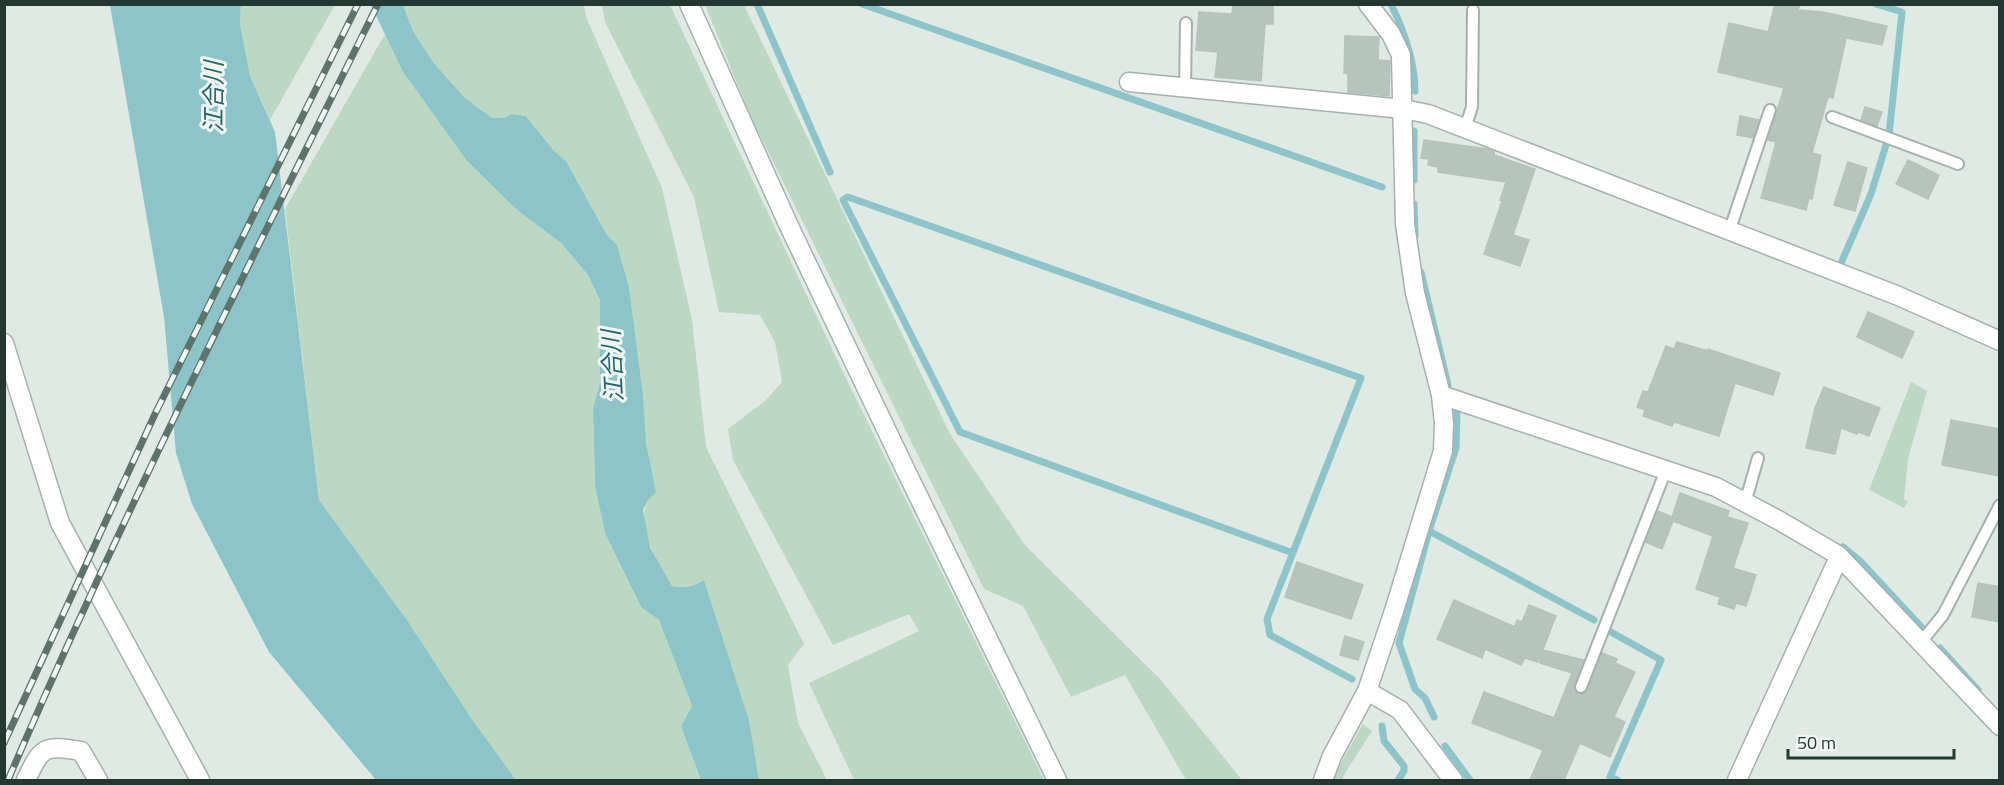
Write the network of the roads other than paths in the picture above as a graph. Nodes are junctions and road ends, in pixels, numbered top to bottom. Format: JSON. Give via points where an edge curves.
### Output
{"nodes":[{"id":1,"x":689,"y":4,"type":"edge"},
{"id":2,"x":1368,"y":4,"type":"edge"},
{"id":3,"x":1473,"y":10,"type":"dead end"},
{"id":4,"x":1186,"y":23,"type":"dead end"},
{"id":5,"x":1129,"y":82,"type":"dead end"},
{"id":6,"x":1185,"y":88,"type":"junction"},
{"id":7,"x":1403,"y":109,"type":"junction"},
{"id":8,"x":1770,"y":110,"type":"dead end"},
{"id":9,"x":1832,"y":117,"type":"dead end"},
{"id":10,"x":1465,"y":128,"type":"junction"},
{"id":11,"x":1958,"y":164,"type":"dead end"},
{"id":12,"x":1728,"y":232,"type":"junction"},
{"id":13,"x":2000,"y":341,"type":"edge"},
{"id":14,"x":4,"y":343,"type":"edge"},
{"id":15,"x":1441,"y":395,"type":"junction"},
{"id":16,"x":1758,"y":458,"type":"dead end"},
{"id":17,"x":1666,"y":470,"type":"junction"},
{"id":18,"x":1745,"y":502,"type":"junction"},
{"id":19,"x":2000,"y":505,"type":"edge"},
{"id":20,"x":1839,"y":557,"type":"junction"},
{"id":21,"x":1921,"y":642,"type":"junction"},
{"id":22,"x":1581,"y":687,"type":"dead end"},
{"id":23,"x":1367,"y":691,"type":"junction"},
{"id":24,"x":2000,"y":726,"type":"edge"},
{"id":25,"x":26,"y":780,"type":"edge"},
{"id":26,"x":98,"y":780,"type":"edge"},
{"id":27,"x":200,"y":780,"type":"edge"},
{"id":28,"x":1057,"y":780,"type":"edge"},
{"id":29,"x":1323,"y":780,"type":"edge"},
{"id":30,"x":1453,"y":780,"type":"edge"},
{"id":31,"x":1737,"y":780,"type":"edge"}],
"edges":[{"from":1,"to":28,"type":"street","via":[[799,247]]},
{"from":2,"to":7,"type":"street","via":[[1391,34],[1401,55]]},
{"from":3,"to":10,"type":"lane","via":[[1472,106]]},
{"from":4,"to":6,"type":"lane"},
{"from":5,"to":6,"type":"street"},
{"from":6,"to":7,"type":"street"},
{"from":7,"to":10,"type":"street"},
{"from":7,"to":15,"type":"street","via":[[1407,235],[1414,293]]},
{"from":8,"to":12,"type":"lane"},
{"from":9,"to":11,"type":"lane"},
{"from":10,"to":12,"type":"street"},
{"from":12,"to":13,"type":"street","via":[[1896,295]]},
{"from":14,"to":27,"type":"street","via":[[60,523]]},
{"from":15,"to":17,"type":"street"},
{"from":15,"to":23,"type":"street","via":[[1443,451]]},
{"from":16,"to":18,"type":"lane"},
{"from":17,"to":18,"type":"street"},
{"from":17,"to":22,"type":"lane"},
{"from":18,"to":20,"type":"street"},
{"from":19,"to":21,"type":"lane","via":[[1943,615]]},
{"from":20,"to":21,"type":"street"},
{"from":20,"to":31,"type":"street"},
{"from":21,"to":24,"type":"street"},
{"from":23,"to":29,"type":"street"},
{"from":23,"to":30,"type":"street","via":[[1400,710]]},
{"from":25,"to":26,"type":"street","via":[[38,755],[54,747],[81,751]]}]}
